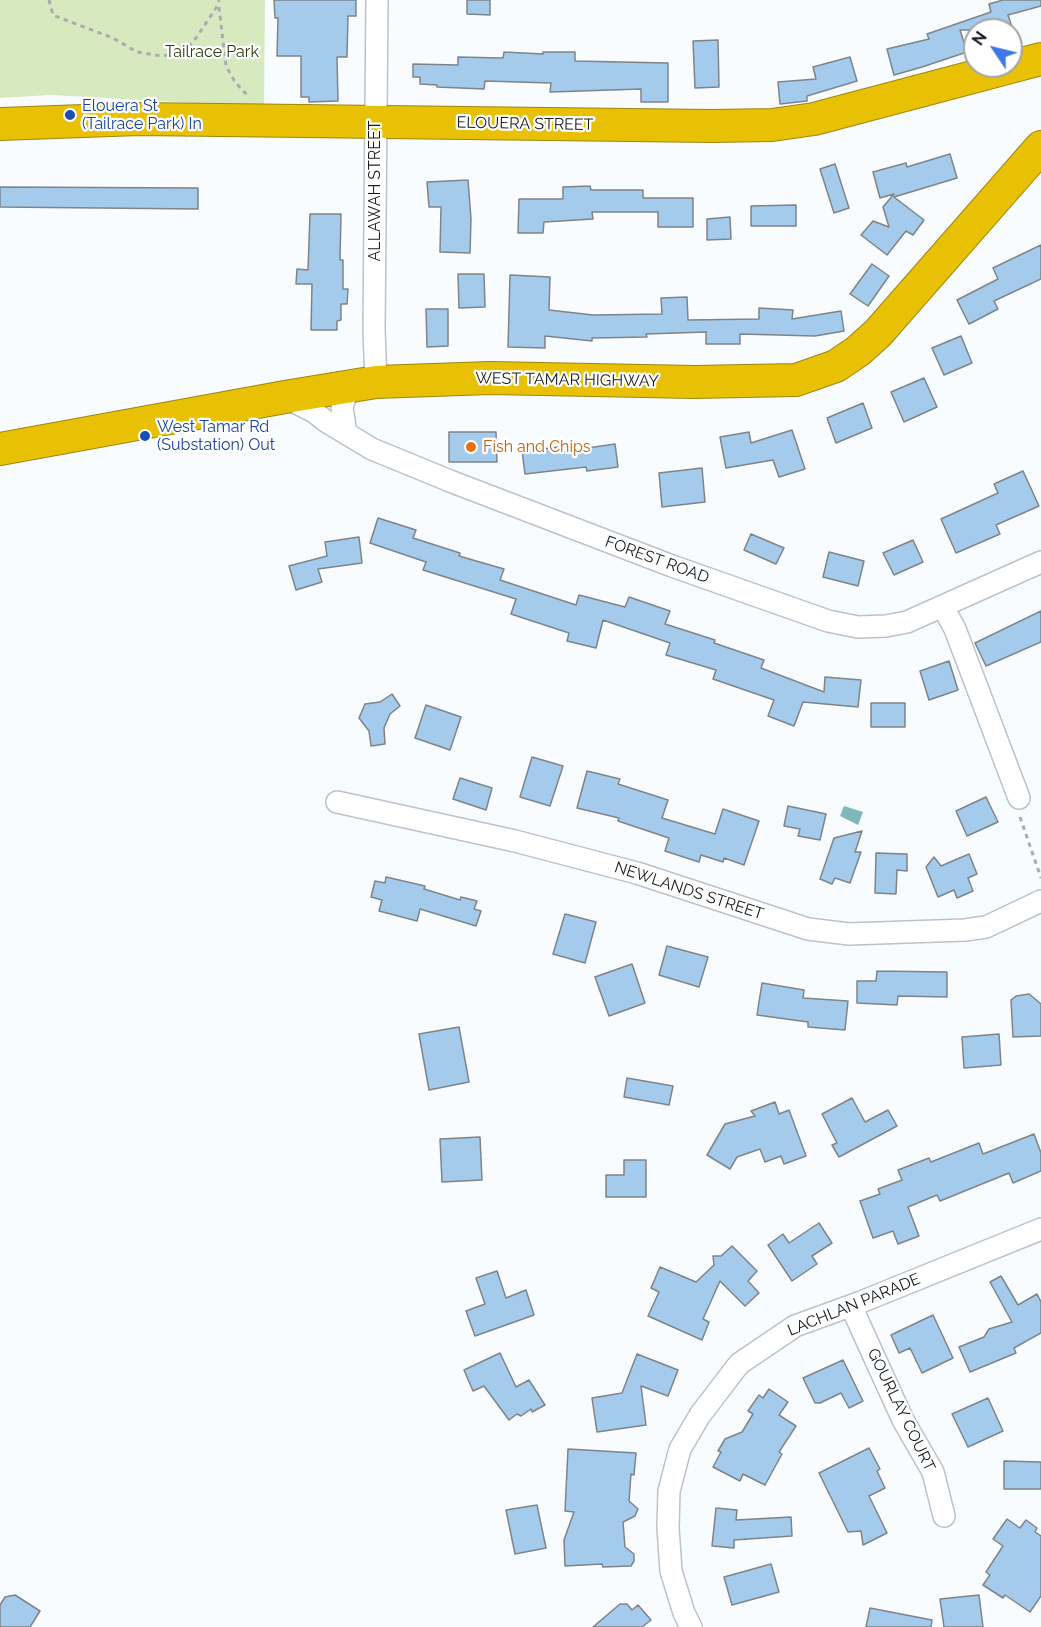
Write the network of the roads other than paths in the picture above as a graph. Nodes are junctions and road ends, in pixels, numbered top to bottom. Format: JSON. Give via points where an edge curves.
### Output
{"nodes":[{"id":1,"x":376,"y":0,"type":"edge"},
{"id":2,"x":1041,"y":59,"type":"edge"},
{"id":3,"x":375,"y":123,"type":"junction"},
{"id":4,"x":0,"y":124,"type":"edge"},
{"id":5,"x":1041,"y":147,"type":"edge"},
{"id":6,"x":362,"y":384,"type":"junction"},
{"id":7,"x":285,"y":397,"type":"junction"},
{"id":8,"x":346,"y":433,"type":"junction"},
{"id":9,"x":0,"y":449,"type":"edge"},
{"id":10,"x":1041,"y":562,"type":"edge"},
{"id":11,"x":943,"y":607,"type":"junction"},
{"id":12,"x":1019,"y":798,"type":"road end"},
{"id":13,"x":337,"y":802,"type":"dead end"},
{"id":14,"x":1041,"y":901,"type":"edge"},
{"id":15,"x":1041,"y":1229,"type":"edge"},
{"id":16,"x":851,"y":1306,"type":"junction"},
{"id":17,"x":944,"y":1516,"type":"dead end"},
{"id":18,"x":691,"y":1627,"type":"edge"}],
"edges":[{"from":1,"to":3,"type":"street","name":"ALLAWAH STREET"},
{"from":2,"to":3,"type":"highway","name":"ELOUERA STREET","via":[[814,119],[772,125]]},
{"from":3,"to":4,"type":"highway","name":"ELOUERA STREET","via":[[139,119]]},
{"from":3,"to":6,"type":"street","name":"ALLAWAH STREET","via":[[374,330]]},
{"from":5,"to":6,"type":"highway","name":"WEST TAMAR HIGHWAY","via":[[878,333],[836,366],[814,375],[776,381],[489,378]]},
{"from":6,"to":7,"type":"highway","name":"WEST TAMAR HIGHWAY"},
{"from":6,"to":8,"type":"street","name":"ALLAWAH STREET","via":[[342,408]]},
{"from":7,"to":8,"type":"street","name":"FOREST ROAD"},
{"from":7,"to":9,"type":"highway","name":"WEST TAMAR HIGHWAY"},
{"from":8,"to":11,"type":"street","name":"FOREST ROAD","via":[[372,449],[450,481],[828,621],[858,627],[886,626]]},
{"from":10,"to":11,"type":"street","name":"FOREST ROAD"},
{"from":11,"to":12,"type":"street","via":[[955,629]]},
{"from":13,"to":14,"type":"street","name":"NEWLANDS STREET","via":[[515,841],[637,873],[808,929],[849,934],[965,930],[986,927]]},
{"from":15,"to":16,"type":"street","name":"LACHLAN PARADE"},
{"from":16,"to":17,"type":"street","name":"GOURLAY COURT","via":[[903,1420],[933,1472]]},
{"from":16,"to":18,"type":"street","name":"LACHLAN PARADE","via":[[795,1326],[739,1364],[680,1449],[669,1491],[668,1528],[671,1571]]}]}
